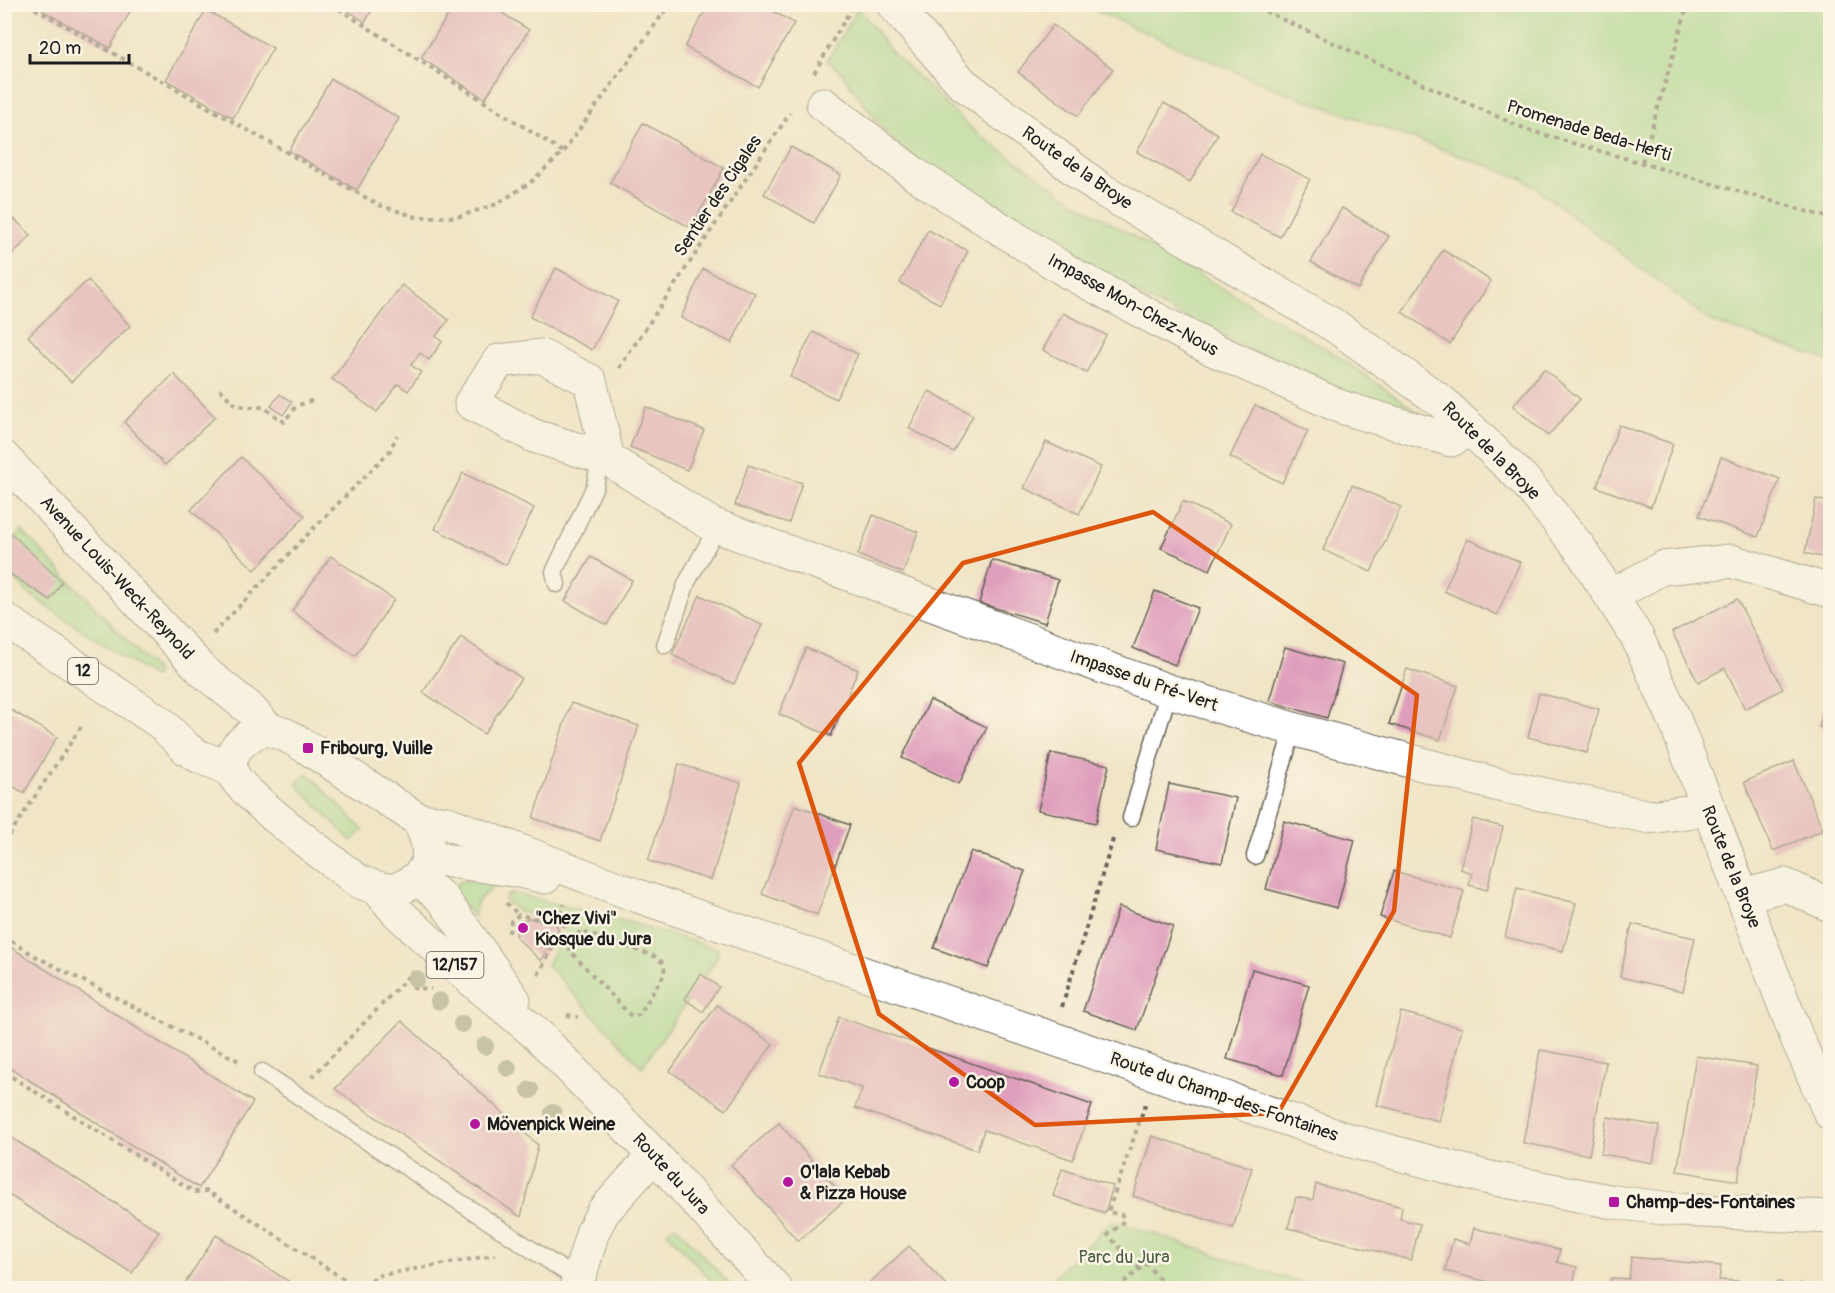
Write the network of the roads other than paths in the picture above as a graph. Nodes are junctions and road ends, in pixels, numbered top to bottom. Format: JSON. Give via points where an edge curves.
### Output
{"nodes":[{"id":1,"x":893,"y":4,"type":"edge"},
{"id":2,"x":818,"y":89,"type":"road end"},
{"id":3,"x":1471,"y":429,"type":"junction"},
{"id":4,"x":4,"y":458,"type":"edge"},
{"id":5,"x":604,"y":458,"type":"junction"},
{"id":6,"x":718,"y":526,"type":"junction"},
{"id":7,"x":557,"y":584,"type":"dead end"},
{"id":8,"x":1830,"y":591,"type":"edge"},
{"id":9,"x":1611,"y":596,"type":"junction"},
{"id":10,"x":4,"y":619,"type":"edge"},
{"id":11,"x":665,"y":645,"type":"dead end"},
{"id":12,"x":1169,"y":691,"type":"junction"},
{"id":13,"x":1293,"y":729,"type":"junction"},
{"id":14,"x":246,"y":745,"type":"junction"},
{"id":15,"x":1708,"y":809,"type":"junction"},
{"id":16,"x":1131,"y":818,"type":"road end"},
{"id":17,"x":419,"y":820,"type":"junction"},
{"id":18,"x":1255,"y":856,"type":"dead end"},
{"id":19,"x":423,"y":868,"type":"junction"},
{"id":20,"x":377,"y":888,"type":"junction"},
{"id":21,"x":635,"y":895,"type":"junction"},
{"id":22,"x":1743,"y":896,"type":"junction"},
{"id":23,"x":1830,"y":905,"type":"edge"},
{"id":24,"x":539,"y":1036,"type":"junction"},
{"id":25,"x":261,"y":1072,"type":"road end"},
{"id":26,"x":1830,"y":1113,"type":"edge"},
{"id":27,"x":654,"y":1155,"type":"junction"},
{"id":28,"x":1830,"y":1217,"type":"edge"},
{"id":29,"x":577,"y":1284,"type":"edge"},
{"id":30,"x":775,"y":1288,"type":"edge"}],
"edges":[{"from":1,"to":3,"type":"street","name":"Route de la Broye","via":[[962,83],[1099,189],[1335,326],[1442,402]]},
{"from":2,"to":3,"type":"street","name":"Impasse Mon-Chez-Nous","via":[[916,175],[1070,273],[1208,347],[1341,407],[1451,441]]},
{"from":3,"to":9,"type":"street","name":"Route de la Broye","via":[[1524,480],[1579,547]]},
{"from":4,"to":14,"type":"street","name":"Avenue Louis-Weck-Reynold","via":[[204,672],[249,708]]},
{"from":5,"to":5,"type":"street","name":"Impasse du Pré-Vert","via":[[590,381],[541,356],[500,361],[471,403],[534,436]]},
{"from":5,"to":6,"type":"street","name":"Impasse du Pré-Vert"},
{"from":5,"to":7,"type":"lane","via":[[595,486],[554,572]]},
{"from":6,"to":11,"type":"lane","via":[[687,582]]},
{"from":6,"to":12,"type":"street","name":"Impasse du Pré-Vert"},
{"from":8,"to":9,"type":"street","via":[[1731,561],[1662,567]]},
{"from":9,"to":15,"type":"street","name":"Route de la Broye","via":[[1637,637],[1673,716]]},
{"from":10,"to":14,"type":"street","number":"12","via":[[161,723],[200,758]]},
{"from":12,"to":13,"type":"street","name":"Impasse du Pré-Vert"},
{"from":12,"to":16,"type":"lane"},
{"from":13,"to":15,"type":"street","name":"Impasse du Pré-Vert","via":[[1499,785],[1650,817]]},
{"from":13,"to":18,"type":"lane"},
{"from":14,"to":17,"type":"street","via":[[286,735]]},
{"from":14,"to":20,"type":"street","number":"12/157","via":[[237,782],[358,881]]},
{"from":15,"to":22,"type":"street","name":"Route de la Broye"},
{"from":17,"to":19,"type":"street","via":[[427,838]]},
{"from":17,"to":21,"type":"street","name":"Route du Champ-des-Fontaines","via":[[447,823]]},
{"from":19,"to":20,"type":"street","via":[[407,885],[394,890]]},
{"from":19,"to":21,"type":"street","name":"Route du Champ-des-Fontaines","via":[[514,870]]},
{"from":19,"to":24,"type":"street","name":"Route du Jura","number":"12/157"},
{"from":20,"to":24,"type":"street","name":"Route du Jura","number":"12/157","via":[[404,919]]},
{"from":21,"to":28,"type":"street","name":"Route du Champ-des-Fontaines","via":[[1348,1140],[1485,1177],[1614,1203]]},
{"from":22,"to":23,"type":"street","via":[[1785,885]]},
{"from":22,"to":26,"type":"street","name":"Route de la Broye"},
{"from":24,"to":27,"type":"street","name":"Route du Jura","number":"12/157"},
{"from":25,"to":29,"type":"lane","via":[[511,1236]]},
{"from":27,"to":29,"type":"street","via":[[603,1212]]},
{"from":27,"to":30,"type":"street","name":"Route du Jura","number":"12/157"}]}
